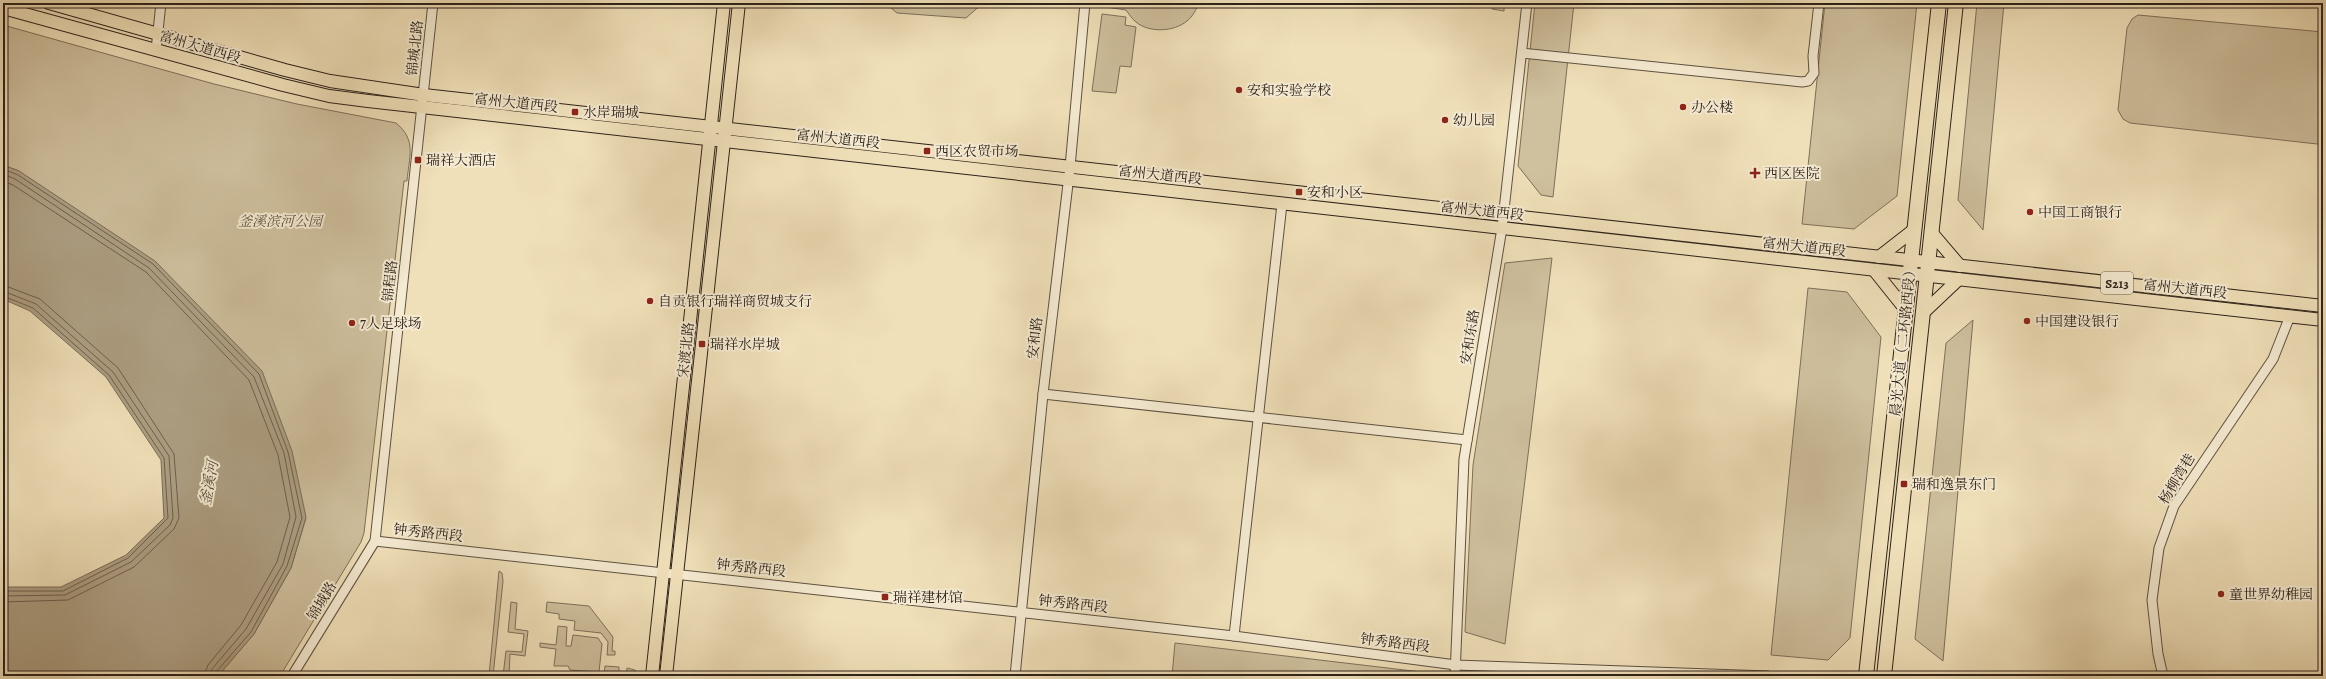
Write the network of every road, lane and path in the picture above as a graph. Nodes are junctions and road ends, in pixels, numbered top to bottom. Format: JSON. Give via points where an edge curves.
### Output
{"nodes":[{"id":1,"x":49,"y":3,"type":"edge"},
{"id":2,"x":161,"y":3,"type":"edge"},
{"id":3,"x":433,"y":3,"type":"edge"},
{"id":4,"x":724,"y":3,"type":"edge"},
{"id":5,"x":739,"y":3,"type":"edge"},
{"id":6,"x":1085,"y":3,"type":"edge"},
{"id":7,"x":1527,"y":3,"type":"edge"},
{"id":8,"x":1819,"y":3,"type":"edge"},
{"id":9,"x":1939,"y":3,"type":"edge"},
{"id":10,"x":1956,"y":3,"type":"edge"},
{"id":11,"x":3,"y":8,"type":"edge"},
{"id":12,"x":158,"y":34,"type":"junction"},
{"id":13,"x":156,"y":50,"type":"junction"},
{"id":14,"x":1522,"y":54,"type":"junction"},
{"id":15,"x":424,"y":95,"type":"junction"},
{"id":16,"x":422,"y":108,"type":"junction"},
{"id":17,"x":711,"y":127,"type":"junction"},
{"id":18,"x":725,"y":128,"type":"junction"},
{"id":19,"x":710,"y":140,"type":"junction"},
{"id":20,"x":724,"y":141,"type":"junction"},
{"id":21,"x":1070,"y":167,"type":"junction"},
{"id":22,"x":1068,"y":180,"type":"junction"},
{"id":23,"x":1282,"y":204,"type":"junction"},
{"id":24,"x":1504,"y":215,"type":"junction"},
{"id":25,"x":1502,"y":228,"type":"junction"},
{"id":26,"x":1915,"y":229,"type":"junction"},
{"id":27,"x":1931,"y":232,"type":"junction"},
{"id":28,"x":1879,"y":257,"type":"junction"},
{"id":29,"x":1960,"y":266,"type":"junction"},
{"id":30,"x":1911,"y":267,"type":"junction"},
{"id":31,"x":1927,"y":269,"type":"junction"},
{"id":32,"x":1874,"y":270,"type":"junction"},
{"id":33,"x":1959,"y":279,"type":"junction"},
{"id":34,"x":2323,"y":306,"type":"edge"},
{"id":35,"x":1906,"y":310,"type":"junction"},
{"id":36,"x":1922,"y":313,"type":"junction"},
{"id":37,"x":2290,"y":316,"type":"junction"},
{"id":38,"x":2323,"y":320,"type":"edge"},
{"id":39,"x":1043,"y":394,"type":"junction"},
{"id":40,"x":1259,"y":417,"type":"junction"},
{"id":41,"x":1467,"y":440,"type":"junction"},
{"id":42,"x":375,"y":541,"type":"junction"},
{"id":43,"x":663,"y":572,"type":"junction"},
{"id":44,"x":677,"y":574,"type":"junction"},
{"id":45,"x":1022,"y":612,"type":"junction"},
{"id":46,"x":1234,"y":636,"type":"junction"},
{"id":47,"x":1456,"y":664,"type":"junction"},
{"id":48,"x":292,"y":676,"type":"edge"},
{"id":49,"x":652,"y":676,"type":"edge"},
{"id":50,"x":666,"y":676,"type":"edge"},
{"id":51,"x":1015,"y":676,"type":"edge"},
{"id":52,"x":1455,"y":676,"type":"edge"},
{"id":53,"x":1768,"y":676,"type":"edge"},
{"id":54,"x":1866,"y":676,"type":"edge"},
{"id":55,"x":1884,"y":676,"type":"edge"},
{"id":56,"x":2163,"y":676,"type":"edge"}],
"edges":[{"from":1,"to":12,"type":"main road","name":"富州大道西段"},
{"from":2,"to":12,"type":"street"},
{"from":3,"to":15,"type":"street","name":"锦城北路"},
{"from":4,"to":17,"type":"main road","name":"宋渡北路"},
{"from":5,"to":18,"type":"main road","name":"宋渡北路"},
{"from":6,"to":21,"type":"street","name":"安和路"},
{"from":7,"to":14,"type":"street","name":"安和东路"},
{"from":8,"to":14,"type":"street","via":[[1813,56],[1814,73],[1808,81]]},
{"from":9,"to":26,"type":"highway","name":"晨光大道（二环路西段）"},
{"from":10,"to":27,"type":"highway","name":"晨光大道（二环路西段）"},
{"from":11,"to":13,"type":"main road","name":"富州大道西段"},
{"from":12,"to":13,"type":"street"},
{"from":12,"to":15,"type":"main road","name":"富州大道西段","via":[[293,72],[338,82]]},
{"from":13,"to":16,"type":"main road","name":"富州大道西段","via":[[329,96]]},
{"from":14,"to":24,"type":"street","name":"安和东路"},
{"from":15,"to":16,"type":"street","name":"锦程路"},
{"from":15,"to":17,"type":"main road","name":"富州大道西段"},
{"from":16,"to":19,"type":"main road","name":"富州大道西段"},
{"from":16,"to":42,"type":"street","name":"锦程路"},
{"from":17,"to":18,"type":"main road","name":"富州大道西段"},
{"from":17,"to":19,"type":"main road","name":"宋渡北路"},
{"from":18,"to":20,"type":"main road","name":"宋渡北路"},
{"from":18,"to":21,"type":"main road","name":"富州大道西段"},
{"from":19,"to":20,"type":"main road","name":"富州大道西段"},
{"from":19,"to":43,"type":"main road","name":"宋渡北路"},
{"from":20,"to":22,"type":"main road","name":"富州大道西段"},
{"from":20,"to":44,"type":"main road","name":"宋渡北路"},
{"from":21,"to":22,"type":"street","name":"安和路"},
{"from":21,"to":24,"type":"main road","name":"富州大道西段"},
{"from":22,"to":23,"type":"main road","name":"富州大道西段"},
{"from":22,"to":39,"type":"street","name":"安和路"},
{"from":23,"to":25,"type":"main road","name":"富州大道西段"},
{"from":23,"to":40,"type":"street"},
{"from":24,"to":25,"type":"street","name":"安和东路"},
{"from":24,"to":28,"type":"main road","name":"富州大道西段"},
{"from":25,"to":32,"type":"main road","name":"富州大道西段"},
{"from":25,"to":41,"type":"street","name":"安和东路"},
{"from":26,"to":28,"type":"main road"},
{"from":26,"to":30,"type":"highway","name":"晨光大道（二环路西段）"},
{"from":27,"to":29,"type":"main road"},
{"from":27,"to":31,"type":"highway","name":"晨光大道（二环路西段）"},
{"from":28,"to":30,"type":"main road","name":"富州大道西段"},
{"from":29,"to":31,"type":"main road","name":"富州大道西段","number":"S213"},
{"from":29,"to":34,"type":"main road","name":"富州大道西段","number":"S213"},
{"from":30,"to":31,"type":"main road","name":"富州大道西段","number":"S213"},
{"from":30,"to":32,"type":"main road","name":"富州大道西段"},
{"from":30,"to":35,"type":"highway","name":"晨光大道（二环路西段）"},
{"from":31,"to":33,"type":"main road","name":"富州大道西段","number":"S213"},
{"from":31,"to":36,"type":"highway","name":"晨光大道（二环路西段）"},
{"from":32,"to":35,"type":"main road"},
{"from":33,"to":36,"type":"main road"},
{"from":33,"to":37,"type":"main road","name":"富州大道西段","number":"S213"},
{"from":35,"to":54,"type":"highway","name":"晨光大道（二环路西段）"},
{"from":36,"to":55,"type":"highway","name":"晨光大道（二环路西段）"},
{"from":37,"to":38,"type":"main road","name":"富州大道西段","number":"S213"},
{"from":37,"to":56,"type":"street","name":"杨柳湾巷","via":[[2273,359],[2174,506],[2159,548],[2152,600]]},
{"from":39,"to":40,"type":"street"},
{"from":39,"to":45,"type":"street","name":"安和路"},
{"from":40,"to":41,"type":"street"},
{"from":40,"to":46,"type":"street"},
{"from":41,"to":47,"type":"street","name":"安和东路","via":[[1464,459]]},
{"from":42,"to":43,"type":"street","name":"钟秀路西段"},
{"from":42,"to":48,"type":"street","name":"锦城路"},
{"from":43,"to":44,"type":"street","name":"钟秀路西段"},
{"from":43,"to":49,"type":"main road","name":"宋渡北路"},
{"from":44,"to":45,"type":"street","name":"钟秀路西段"},
{"from":44,"to":50,"type":"main road","name":"宋渡北路"},
{"from":45,"to":46,"type":"street","name":"钟秀路西段"},
{"from":45,"to":51,"type":"street","name":"安和路"},
{"from":46,"to":47,"type":"street","name":"钟秀路西段"},
{"from":47,"to":52,"type":"street","name":"安和东路"},
{"from":47,"to":53,"type":"street","name":"钟秀路西段"}]}
